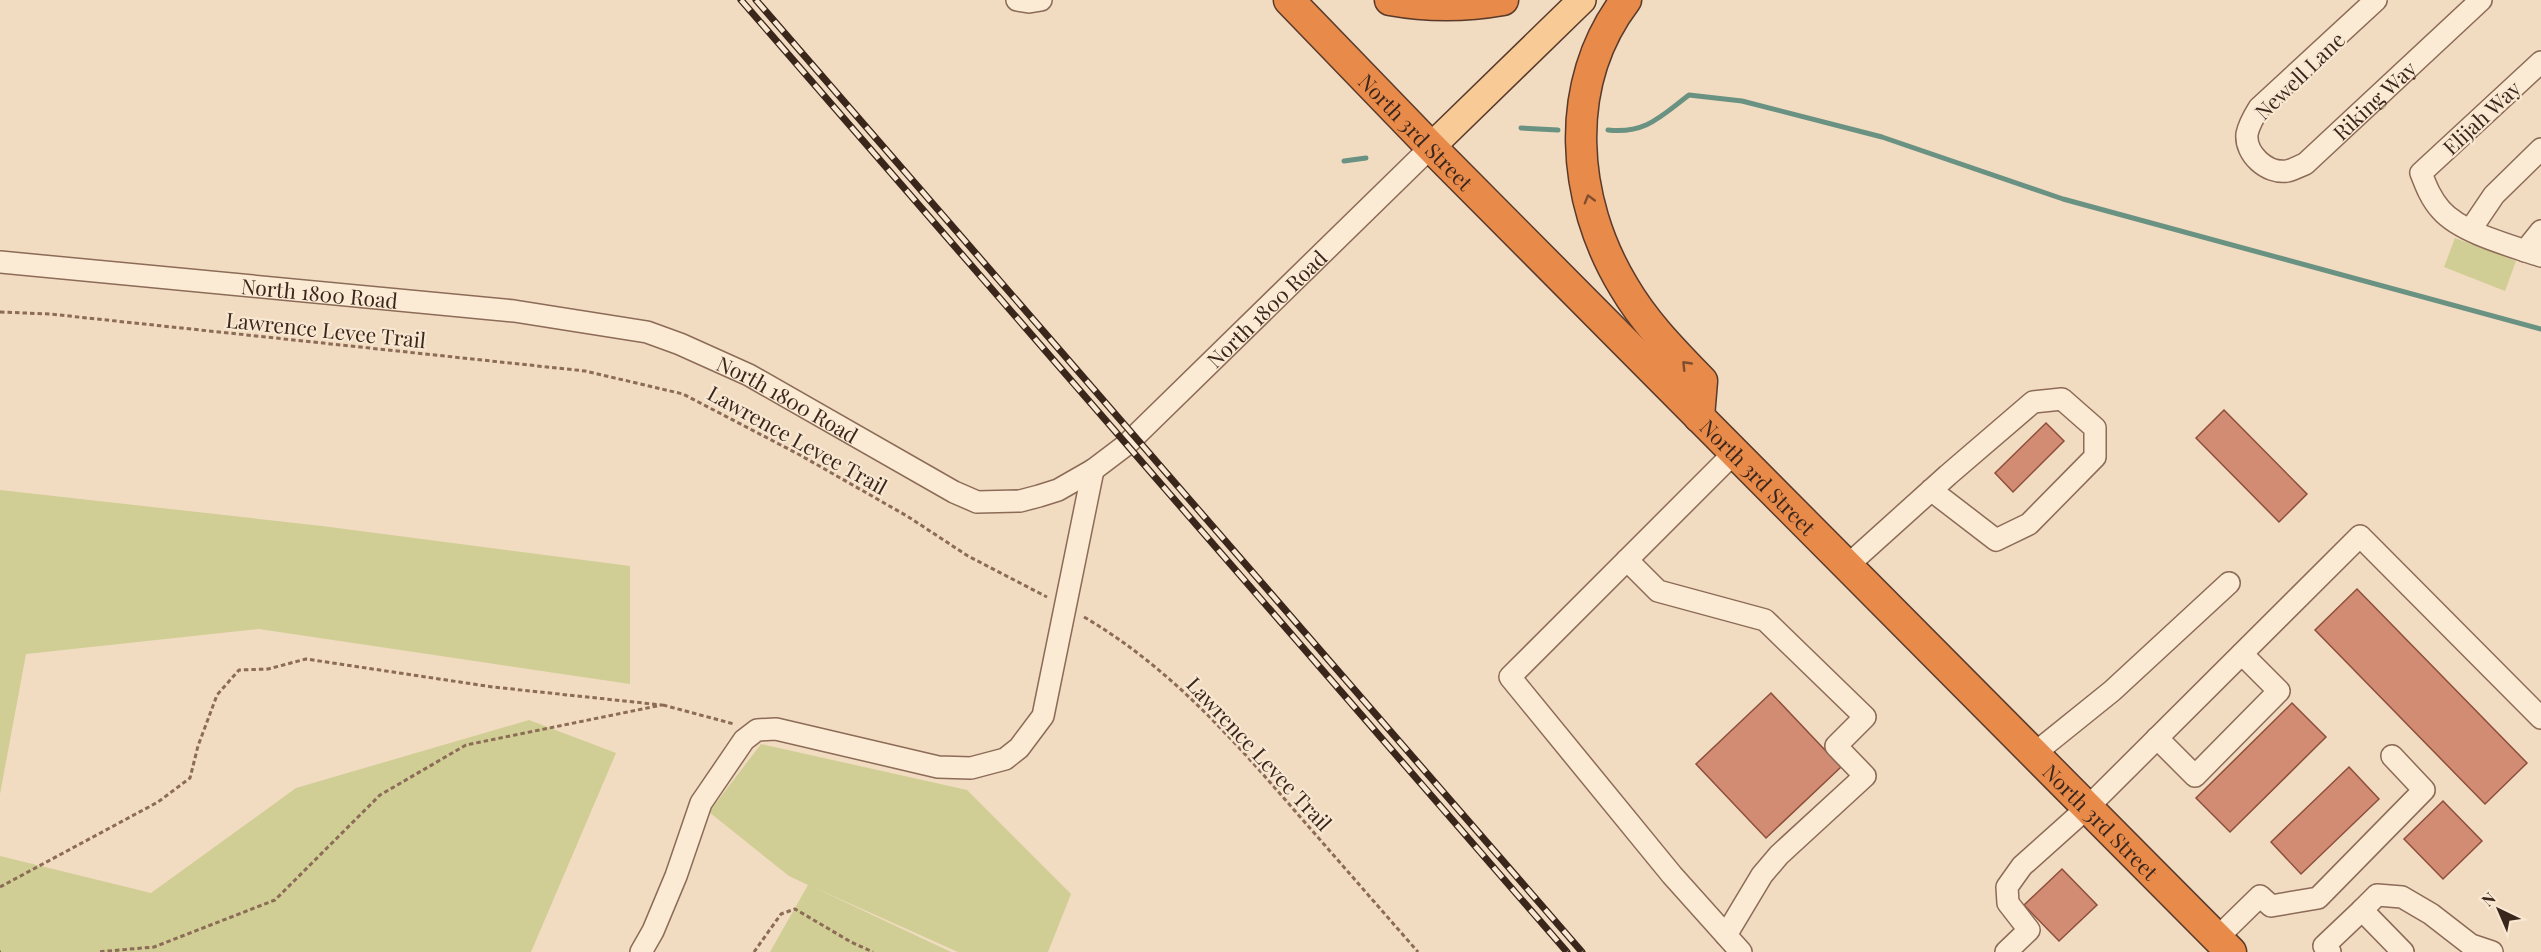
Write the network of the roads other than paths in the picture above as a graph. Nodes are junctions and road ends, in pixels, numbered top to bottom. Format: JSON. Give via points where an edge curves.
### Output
{"nodes":[{"id":1,"x":1017,"y":0,"type":"edge"},
{"id":2,"x":1041,"y":0,"type":"edge"},
{"id":3,"x":1289,"y":0,"type":"edge"},
{"id":4,"x":1390,"y":0,"type":"edge"},
{"id":5,"x":1503,"y":0,"type":"edge"},
{"id":6,"x":1582,"y":0,"type":"edge"},
{"id":7,"x":1626,"y":0,"type":"edge"},
{"id":8,"x":2376,"y":0,"type":"edge"},
{"id":9,"x":2481,"y":0,"type":"edge"},
{"id":10,"x":2541,"y":62,"type":"edge"},
{"id":11,"x":1431,"y":147,"type":"junction"},
{"id":12,"x":2541,"y":149,"type":"edge"},
{"id":13,"x":2257,"y":159,"type":"joint"},
{"id":14,"x":2471,"y":229,"type":"junction"},
{"id":15,"x":2541,"y":231,"type":"edge"},
{"id":16,"x":2533,"y":254,"type":"edge"},
{"id":17,"x":0,"y":262,"type":"edge"},
{"id":18,"x":1700,"y":417,"type":"junction"},
{"id":19,"x":1735,"y":452,"type":"junction"},
{"id":20,"x":1093,"y":470,"type":"junction"},
{"id":21,"x":1931,"y":490,"type":"junction"},
{"id":22,"x":1627,"y":560,"type":"junction"},
{"id":23,"x":1847,"y":566,"type":"junction"},
{"id":24,"x":2229,"y":583,"type":"dead end"},
{"id":25,"x":2242,"y":654,"type":"junction"},
{"id":26,"x":2541,"y":718,"type":"edge"},
{"id":27,"x":2157,"y":738,"type":"junction"},
{"id":28,"x":2035,"y":753,"type":"junction"},
{"id":29,"x":2392,"y":756,"type":"dead end"},
{"id":30,"x":2088,"y":807,"type":"junction"},
{"id":31,"x":2362,"y":910,"type":"junction"},
{"id":32,"x":1726,"y":935,"type":"junction"},
{"id":33,"x":2224,"y":945,"type":"edge"},
{"id":34,"x":641,"y":952,"type":"edge"},
{"id":35,"x":1741,"y":952,"type":"edge"},
{"id":36,"x":2006,"y":952,"type":"edge"},
{"id":37,"x":2330,"y":952,"type":"edge"},
{"id":38,"x":2403,"y":952,"type":"edge"},
{"id":39,"x":2492,"y":952,"type":"edge"}],
"edges":[{"from":1,"to":2,"type":"street"},
{"from":3,"to":11,"type":"highway","name":"North 3rd Street"},
{"from":4,"to":5,"type":"highway","via":[[1426,6]]},
{"from":6,"to":11,"type":"main road"},
{"from":18,"to":7,"type":"highway","one_way":true,"via":[[1702,381],[1658,335],[1624,287],[1604,248],[1580,159],[1580,128],[1589,75],[1598,46]]},
{"from":8,"to":13,"type":"street","name":"Newell Lane","via":[[2259,108],[2247,136],[2248,147]]},
{"from":9,"to":13,"type":"street","name":"Riking Way","via":[[2305,164],[2286,171],[2268,169]]},
{"from":10,"to":14,"type":"street","name":"Elijah Way","via":[[2421,173],[2441,211]]},
{"from":11,"to":18,"type":"highway","name":"North 3rd Street"},
{"from":11,"to":20,"type":"street","name":"North 1800 Road","via":[[1134,437]]},
{"from":12,"to":14,"type":"street","via":[[2494,195]]},
{"from":14,"to":16,"type":"street"},
{"from":15,"to":16,"type":"street"},
{"from":17,"to":20,"type":"street","name":"North 1800 Road","via":[[514,311],[647,332],[749,375],[977,502],[1020,501],[1039,496]]},
{"from":18,"to":19,"type":"highway","name":"North 3rd Street"},
{"from":19,"to":22,"type":"street"},
{"from":19,"to":23,"type":"highway","name":"North 3rd Street"},
{"from":20,"to":34,"type":"street","via":[[1043,716],[1019,748],[1005,759],[971,768],[938,767],[776,729],[756,730],[744,740],[700,803],[676,876]]},
{"from":21,"to":21,"type":"street","via":[[2033,402],[2062,399],[2095,428],[2095,457],[2029,524],[1996,540]]},
{"from":21,"to":23,"type":"street"},
{"from":22,"to":32,"type":"street","via":[[1510,677]]},
{"from":22,"to":32,"type":"street","via":[[1658,591],[1765,620],[1865,717],[1836,746],[1865,776],[1779,855],[1762,875]]},
{"from":23,"to":28,"type":"highway","name":"North 3rd Street"},
{"from":24,"to":28,"type":"street","via":[[2112,691]]},
{"from":25,"to":26,"type":"street","via":[[2360,536]]},
{"from":25,"to":27,"type":"street"},
{"from":25,"to":27,"type":"street","via":[[2279,691],[2194,776]]},
{"from":27,"to":30,"type":"street"},
{"from":28,"to":30,"type":"highway","name":"North 3rd Street"},
{"from":29,"to":33,"type":"street","via":[[2424,790],[2318,898],[2271,906],[2260,896]]},
{"from":30,"to":33,"type":"highway","name":"North 3rd Street"},
{"from":30,"to":36,"type":"street","via":[[2022,866],[2007,887],[2008,903],[2029,930]]},
{"from":31,"to":37,"type":"street","via":[[2324,946]]},
{"from":31,"to":38,"type":"street"},
{"from":31,"to":39,"type":"street","via":[[2377,895],[2402,897],[2471,945]]},
{"from":32,"to":35,"type":"street"}]}
